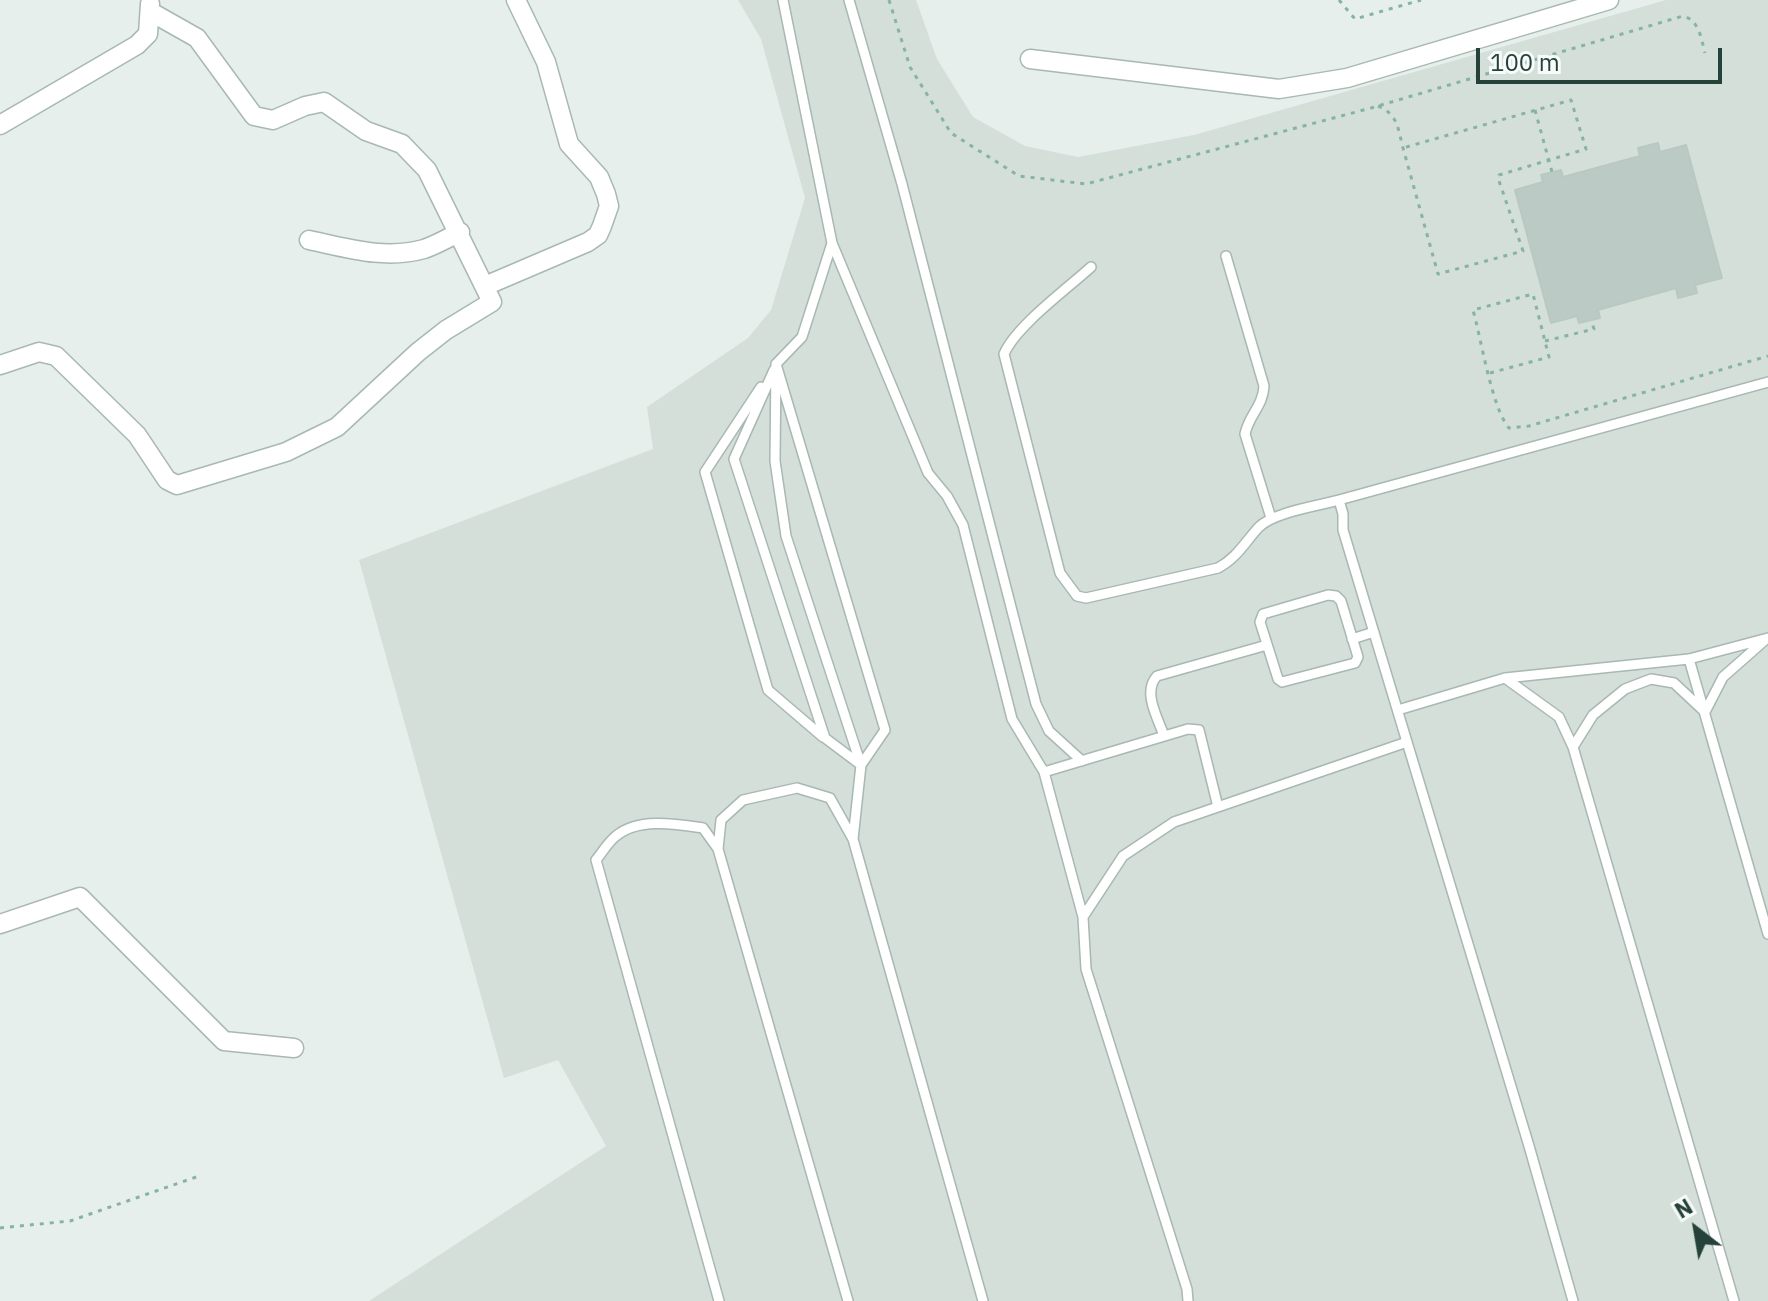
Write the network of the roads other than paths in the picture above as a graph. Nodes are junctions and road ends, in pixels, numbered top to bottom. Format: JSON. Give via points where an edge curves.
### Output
{"nodes":[{"id":1,"x":516,"y":0,"type":"edge"},
{"id":2,"x":783,"y":0,"type":"edge"},
{"id":3,"x":849,"y":0,"type":"edge"},
{"id":4,"x":1609,"y":0,"type":"edge"},
{"id":5,"x":150,"y":6,"type":"edge"},
{"id":6,"x":1030,"y":59,"type":"dead end"},
{"id":7,"x":0,"y":125,"type":"edge"},
{"id":8,"x":460,"y":232,"type":"junction"},
{"id":9,"x":309,"y":240,"type":"dead end"},
{"id":10,"x":832,"y":243,"type":"junction"},
{"id":11,"x":1226,"y":256,"type":"dead end"},
{"id":12,"x":1091,"y":267,"type":"dead end"},
{"id":13,"x":485,"y":286,"type":"junction"},
{"id":14,"x":776,"y":364,"type":"junction"},
{"id":15,"x":0,"y":365,"type":"edge"},
{"id":16,"x":1768,"y":382,"type":"edge"},
{"id":17,"x":1339,"y":500,"type":"junction"},
{"id":18,"x":1271,"y":518,"type":"junction"},
{"id":19,"x":1374,"y":632,"type":"junction"},
{"id":20,"x":1352,"y":639,"type":"junction"},
{"id":21,"x":1767,"y":640,"type":"edge"},
{"id":22,"x":1267,"y":645,"type":"junction"},
{"id":23,"x":1689,"y":659,"type":"junction"},
{"id":24,"x":1505,"y":678,"type":"junction"},
{"id":25,"x":1398,"y":710,"type":"junction"},
{"id":26,"x":1705,"y":712,"type":"junction"},
{"id":27,"x":1164,"y":736,"type":"junction"},
{"id":28,"x":825,"y":738,"type":"junction"},
{"id":29,"x":1407,"y":742,"type":"junction"},
{"id":30,"x":1573,"y":747,"type":"junction"},
{"id":31,"x":1082,"y":761,"type":"junction"},
{"id":32,"x":861,"y":765,"type":"junction"},
{"id":33,"x":1044,"y":772,"type":"junction"},
{"id":34,"x":1218,"y":807,"type":"junction"},
{"id":35,"x":853,"y":839,"type":"junction"},
{"id":36,"x":718,"y":849,"type":"junction"},
{"id":37,"x":1083,"y":917,"type":"junction"},
{"id":38,"x":0,"y":924,"type":"edge"},
{"id":39,"x":1768,"y":934,"type":"edge"},
{"id":40,"x":294,"y":1048,"type":"dead end"},
{"id":41,"x":719,"y":1301,"type":"edge"},
{"id":42,"x":848,"y":1301,"type":"edge"},
{"id":43,"x":983,"y":1301,"type":"edge"},
{"id":44,"x":1188,"y":1301,"type":"edge"},
{"id":45,"x":1573,"y":1301,"type":"edge"},
{"id":46,"x":1734,"y":1301,"type":"edge"}],
"edges":[{"from":1,"to":13,"type":"street","via":[[546,62],[569,144],[599,177],[609,206],[598,235],[588,242]]},
{"from":2,"to":10,"type":"lane"},
{"from":3,"to":31,"type":"lane","via":[[1036,704],[1049,731]]},
{"from":4,"to":6,"type":"street","via":[[1347,78],[1279,89]]},
{"from":5,"to":7,"type":"street","via":[[148,34],[137,45]]},
{"from":5,"to":8,"type":"street","via":[[197,38],[254,116],[273,120],[324,102],[366,131],[402,144],[427,170]]},
{"from":8,"to":9,"type":"street","via":[[402,253],[379,254]]},
{"from":8,"to":13,"type":"street"},
{"from":10,"to":14,"type":"lane","via":[[802,337]]},
{"from":10,"to":33,"type":"lane","via":[[928,473],[963,525],[1012,719]]},
{"from":11,"to":18,"type":"lane","via":[[1264,386],[1262,404],[1245,434]]},
{"from":12,"to":18,"type":"lane","via":[[1009,342],[1004,354],[1058,565],[1069,588],[1086,598],[1218,568]]},
{"from":13,"to":15,"type":"street","via":[[492,302],[418,352],[337,427],[286,452],[185,484],[167,480],[137,435],[56,356],[39,352]]},
{"from":14,"to":28,"type":"lane","via":[[734,459]]},
{"from":14,"to":28,"type":"lane","via":[[705,472],[768,690]]},
{"from":14,"to":32,"type":"lane","via":[[775,461],[786,536]]},
{"from":14,"to":32,"type":"lane","via":[[885,730]]},
{"from":16,"to":17,"type":"lane"},
{"from":17,"to":18,"type":"lane"},
{"from":17,"to":19,"type":"lane"},
{"from":19,"to":20,"type":"lane"},
{"from":19,"to":25,"type":"lane"},
{"from":20,"to":22,"type":"lane","via":[[1355,663],[1282,682]]},
{"from":20,"to":22,"type":"lane","via":[[1341,601],[1328,595],[1263,614]]},
{"from":21,"to":23,"type":"lane"},
{"from":21,"to":26,"type":"lane","via":[[1723,677]]},
{"from":22,"to":27,"type":"lane","via":[[1157,676],[1149,692]]},
{"from":23,"to":24,"type":"lane"},
{"from":23,"to":26,"type":"lane"},
{"from":24,"to":25,"type":"lane"},
{"from":24,"to":30,"type":"lane","via":[[1559,717]]},
{"from":25,"to":29,"type":"lane"},
{"from":26,"to":30,"type":"lane","via":[[1674,683],[1651,679],[1625,689],[1593,715]]},
{"from":26,"to":39,"type":"lane"},
{"from":27,"to":31,"type":"lane"},
{"from":27,"to":34,"type":"lane","via":[[1199,730]]},
{"from":28,"to":32,"type":"lane"},
{"from":29,"to":34,"type":"lane"},
{"from":29,"to":45,"type":"lane"},
{"from":30,"to":46,"type":"lane"},
{"from":31,"to":33,"type":"lane"},
{"from":32,"to":35,"type":"lane"},
{"from":33,"to":37,"type":"lane"},
{"from":34,"to":37,"type":"lane","via":[[1174,822],[1123,856]]},
{"from":35,"to":36,"type":"lane","via":[[830,798],[797,788],[743,800],[721,820]]},
{"from":35,"to":43,"type":"lane"},
{"from":36,"to":41,"type":"lane","via":[[703,828],[641,826],[617,834],[596,860]]},
{"from":36,"to":42,"type":"lane"},
{"from":37,"to":44,"type":"lane","via":[[1086,969]]},
{"from":38,"to":40,"type":"street","via":[[80,897],[224,1041]]}]}
